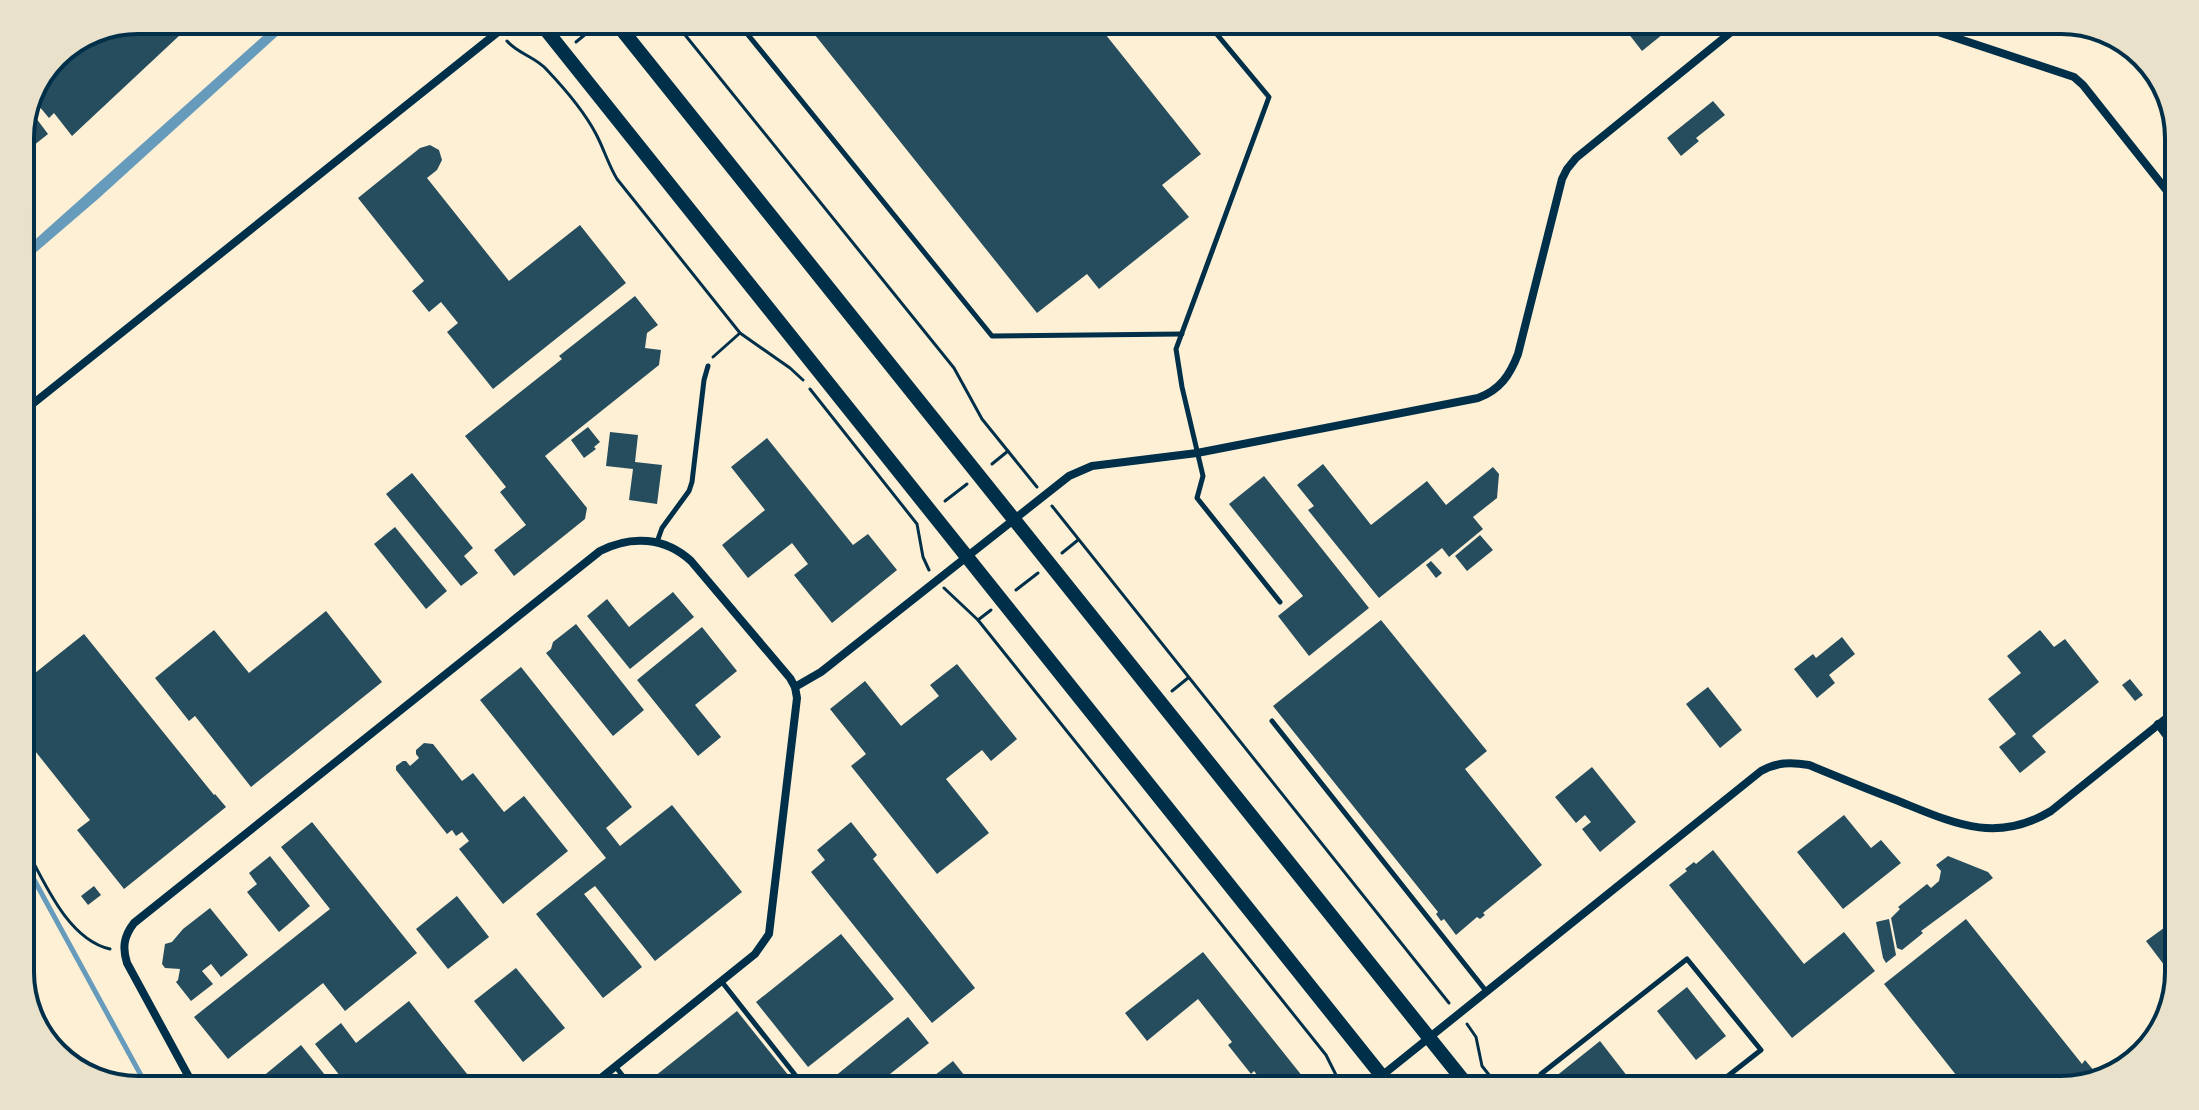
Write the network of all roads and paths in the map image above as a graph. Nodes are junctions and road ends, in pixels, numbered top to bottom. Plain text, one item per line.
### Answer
1 (495, 34) edge
2 (500, 34) edge
3 (549, 34) edge
4 (625, 34) edge
5 (684, 34) edge
6 (747, 34) edge
7 (1217, 34) edge
8 (1729, 34) edge
9 (1944, 34) edge
10 (2165, 188) edge
11 (740, 333) junction
12 (1182, 334) junction
13 (708, 366) joint
14 (34, 403) edge
15 (1008, 451) junction
16 (1197, 453) junction
17 (979, 475) junction
18 (1043, 495) junction
19 (932, 512) junction
20 (1014, 519) junction
21 (917, 524) junction
22 (1078, 540) junction
23 (657, 542) junction
24 (968, 557) junction
25 (1049, 563) junction
26 (938, 581) junction
27 (1003, 601) junction
28 (1280, 602) dead end
29 (978, 620) junction
30 (1188, 677) junction
31 (795, 687) junction
32 (1166, 696) dead end
33 (1053, 700) dead end
34 (1046, 705) junction
35 (2165, 719) edge
36 (1272, 721) dead end
37 (2158, 724) junction
38 (2165, 733) edge
39 (34, 862) edge
40 (124, 952) junction
41 (721, 981) junction
42 (1486, 991) junction
43 (1458, 1013) junction
44 (1429, 1037) junction
45 (615, 1066) junction
46 (1382, 1075) joint
47 (188, 1076) edge
48 (603, 1076) edge
49 (623, 1076) edge
50 (796, 1076) edge
51 (1336, 1076) edge
52 (1460, 1076) edge
53 (1490, 1076) edge
54 (1543, 1076) edge
55 (1728, 1076) edge

1 - 14 street
2 - 11 path
3 - 19 main road
4 - 17 main road
5 - 15 path
6 - 12 lane
7 - 12 lane
8 - 16 street
9 - 10 street
11 - 13 path
11 - 21 path
12 - 16 lane
13 - 23 lane
15 - 17 path
15 - 18 path
16 - 18 street
16 - 28 lane
17 - 19 path
17 - 20 main road
18 - 20 street
18 - 22 path
19 - 21 path
19 - 24 main road
20 - 24 street
20 - 25 main road
21 - 26 path
22 - 25 path
22 - 30 path
23 - 31 street
23 - 40 street
24 - 26 street
24 - 27 main road
25 - 27 path
25 - 44 main road
26 - 29 path
26 - 31 street
27 - 29 path
27 - 46 main road
29 - 34 path
30 - 32 path
30 - 43 path
31 - 41 street
33 - 34 path
34 - 51 path
35 - 37 street
36 - 42 lane
37 - 38 street
37 - 42 street
39 - 40 path
40 - 47 street
41 - 45 street
41 - 50 lane
42 - 43 street
43 - 44 street
43 - 53 path
44 - 46 street
44 - 52 main road
45 - 48 street
45 - 49 lane
54 - 55 lane

